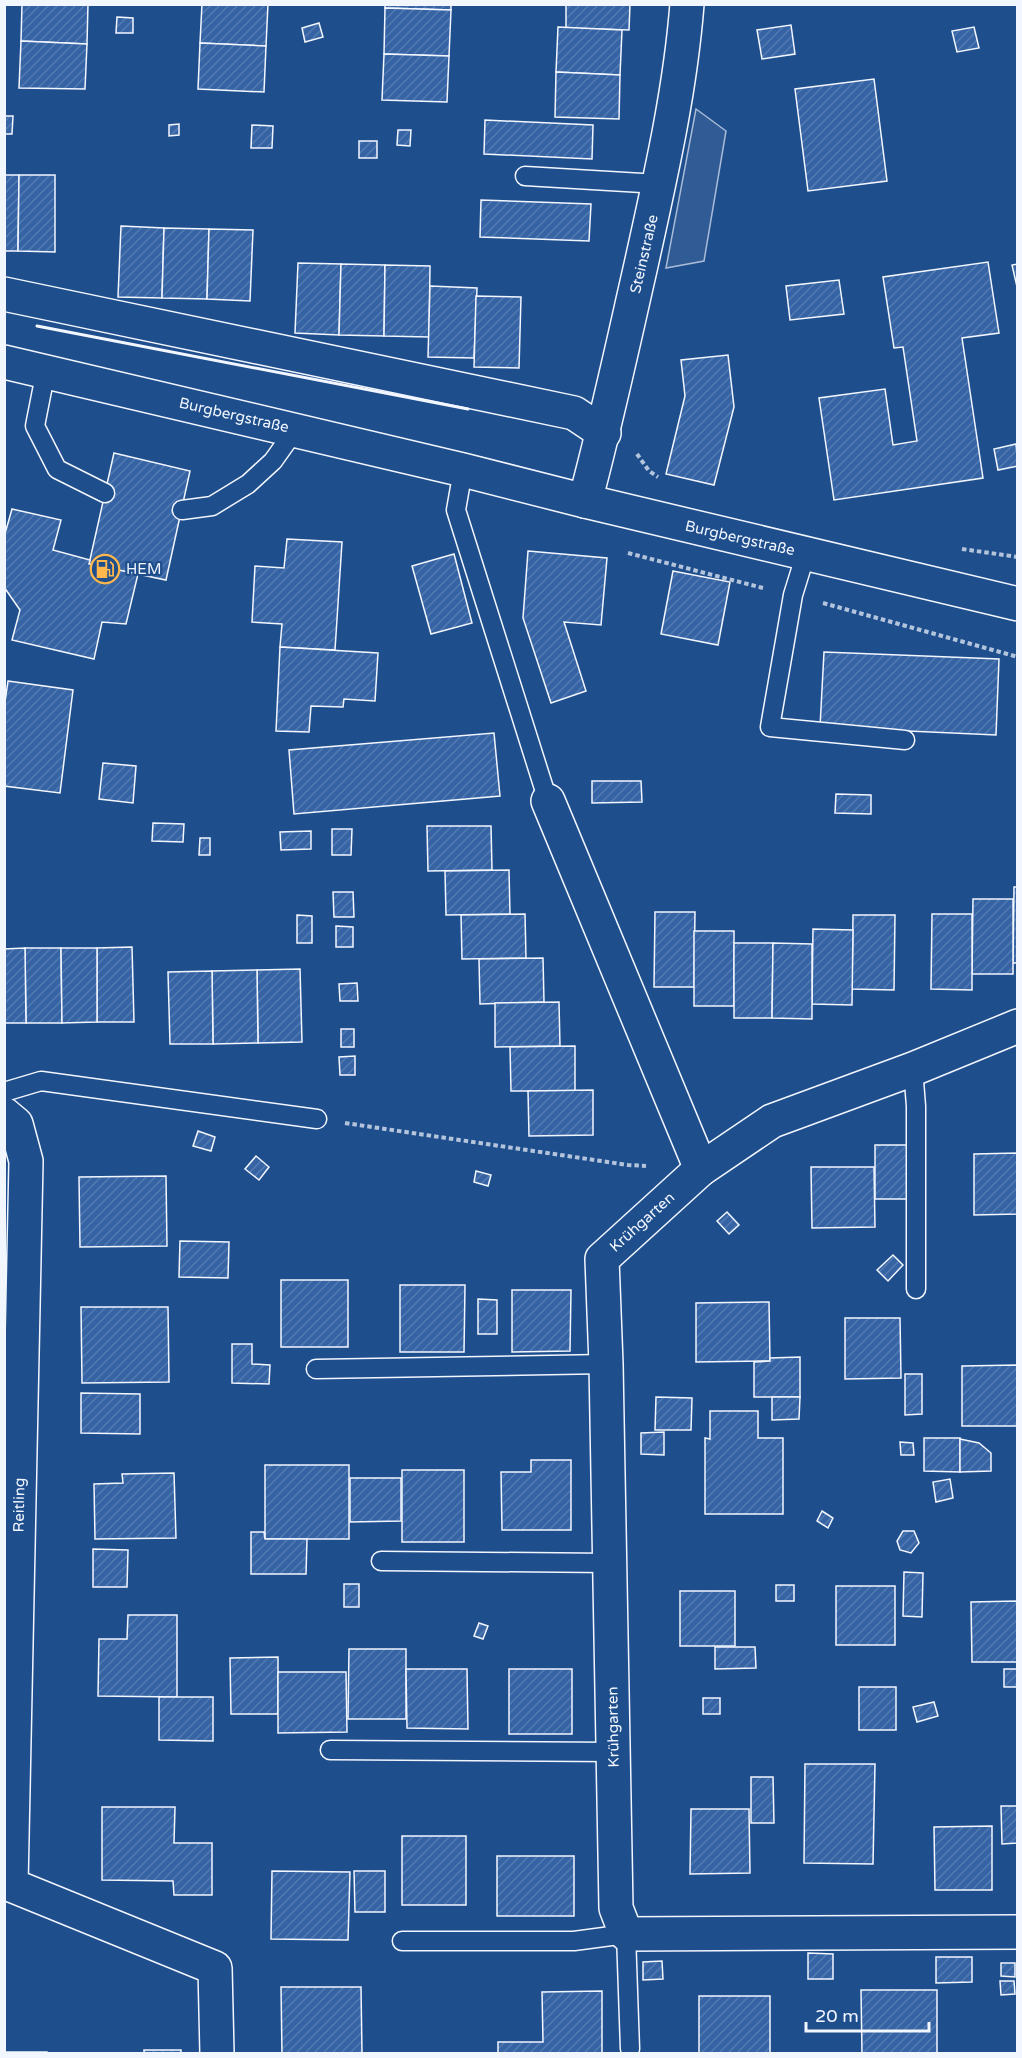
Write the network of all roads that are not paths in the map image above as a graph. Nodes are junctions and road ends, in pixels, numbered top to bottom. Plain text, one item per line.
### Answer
1 (687, 4) edge
2 (525, 176) dead end
3 (659, 184) junction
4 (4, 294) edge
5 (4, 362) edge
6 (46, 370) junction
7 (295, 430) junction
8 (604, 433) junction
9 (463, 470) junction
10 (105, 493) dead end
11 (585, 501) junction
12 (182, 510) dead end
13 (806, 553) junction
14 (1017, 604) edge
15 (905, 740) dead end
16 (548, 801) joint
17 (1017, 1026) edge
18 (913, 1069) junction
19 (4, 1092) edge
20 (4, 1114) edge
21 (317, 1119) road end
22 (701, 1169) junction
23 (916, 1289) dead end
24 (606, 1364) junction
25 (316, 1369) dead end
26 (381, 1561) dead end
27 (610, 1563) junction
28 (330, 1749) dead end
29 (613, 1752) junction
30 (1017, 1932) edge
31 (626, 1934) junction
32 (402, 1941) dead end
33 (630, 2049) dead end
34 (217, 2054) edge

1 - 3 street, Steinstraße
2 - 3 lane
3 - 8 street, Steinstraße
4 - 8 street
5 - 6 street, Burgbergstraße
6 - 7 street, Burgbergstraße
6 - 10 lane
7 - 9 street, Burgbergstraße
7 - 12 lane
8 - 11 street, Steinstraße
9 - 11 street, Burgbergstraße
9 - 16 lane
11 - 13 street, Burgbergstraße
13 - 14 street, Burgbergstraße
13 - 15 lane
16 - 22 street
17 - 18 street, Krühgarten
18 - 22 street, Krühgarten
18 - 23 lane
19 - 21 lane
20 - 34 street, Reitling
22 - 24 street, Krühgarten
24 - 25 lane
24 - 27 street, Krühgarten
26 - 27 lane
27 - 29 street, Krühgarten
28 - 29 lane
29 - 31 street, Krühgarten
30 - 31 street
31 - 32 lane
31 - 33 lane

